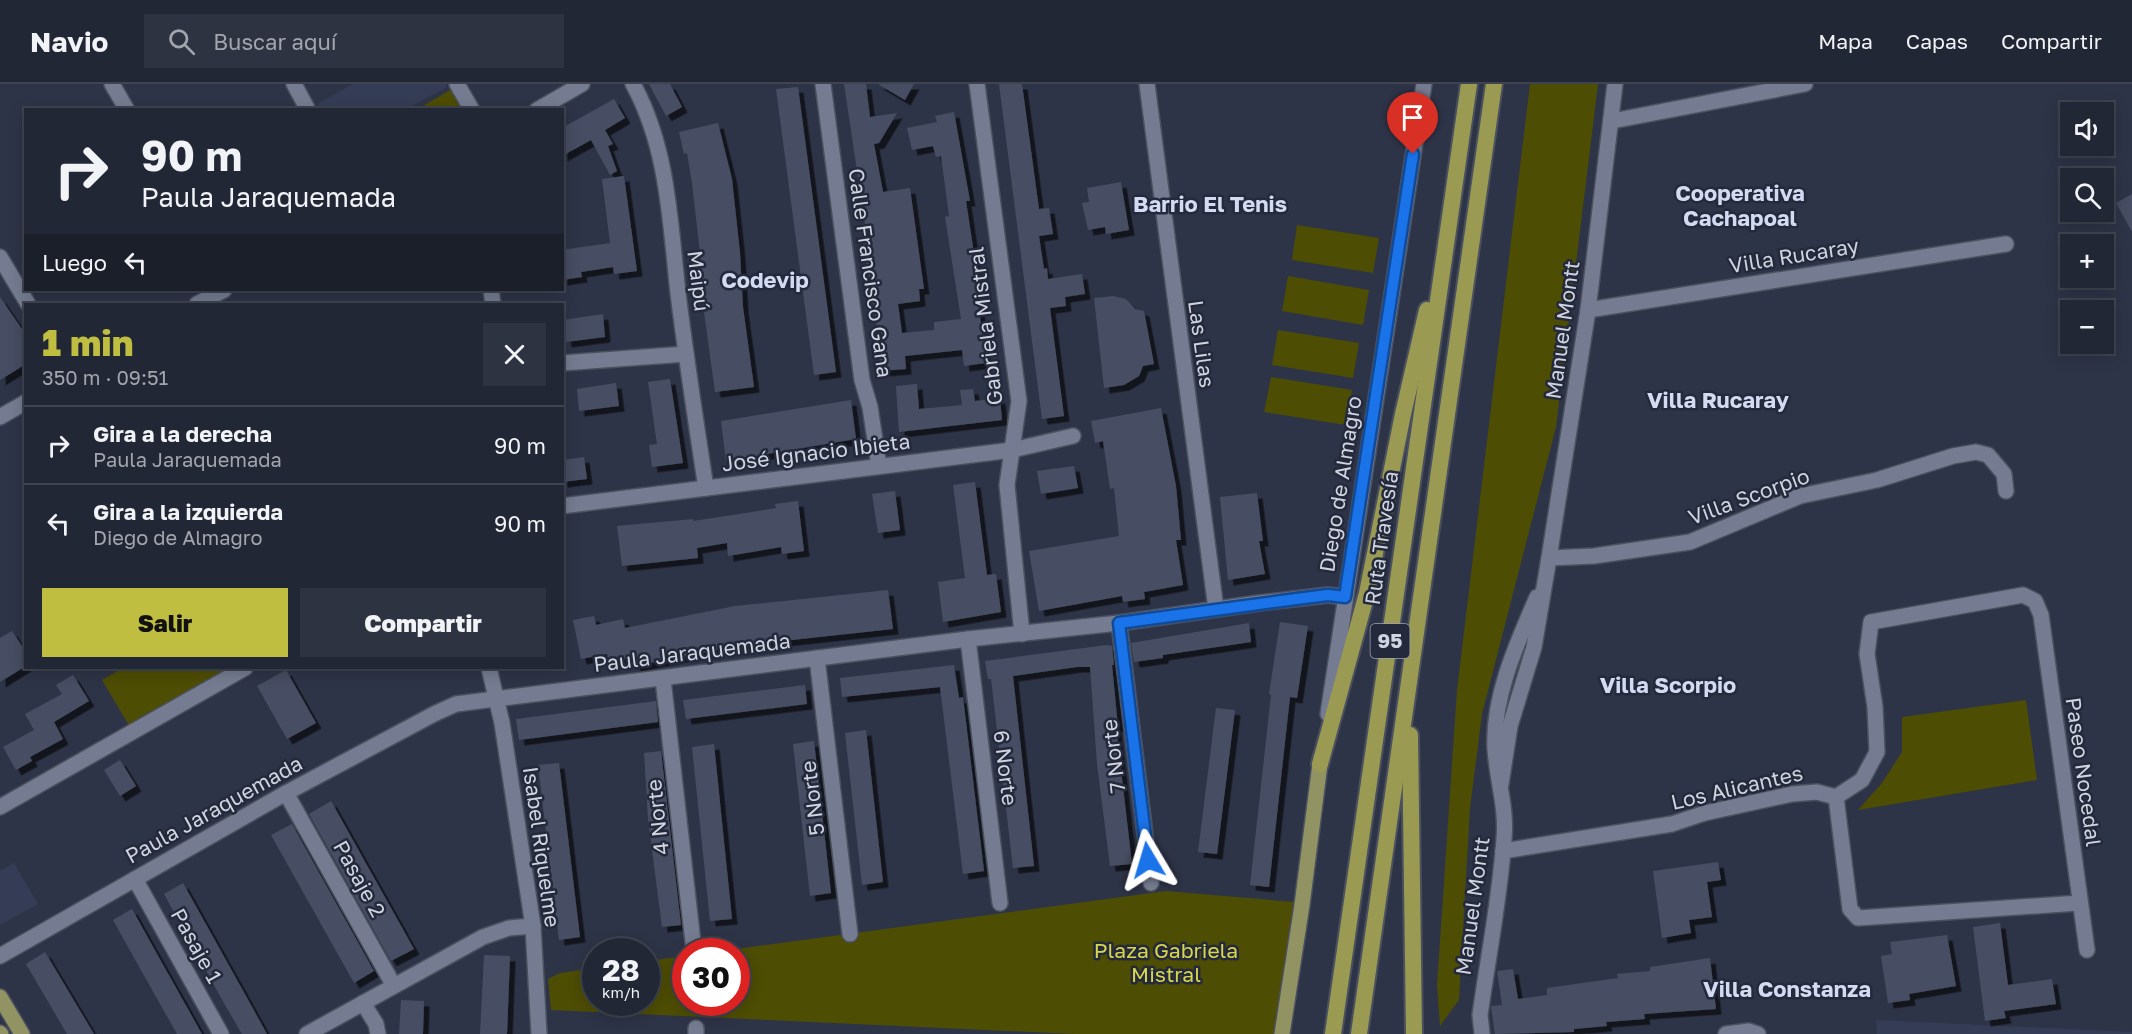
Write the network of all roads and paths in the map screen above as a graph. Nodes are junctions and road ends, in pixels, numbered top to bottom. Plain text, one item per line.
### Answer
1 (112, 84) edge
2 (294, 84) edge
3 (457, 84) edge
4 (582, 84) edge
5 (633, 84) edge
6 (823, 84) edge
7 (977, 84) edge
8 (1147, 84) edge
9 (1424, 84) edge
10 (1468, 84) edge
11 (1494, 84) edge
12 (1615, 84) edge
13 (1805, 84) edge
14 (126, 108) edge
15 (308, 108) edge
16 (471, 108) edge
17 (540, 108) edge
18 (1612, 121) junction
19 (2006, 244) dead end
20 (1445, 249) junction
21 (0, 257) edge
22 (222, 291) edge
23 (27, 303) edge
24 (199, 303) edge
25 (1588, 310) junction
26 (686, 354) junction
27 (564, 363) edge
28 (24, 403) edge
29 (0, 417) edge
30 (1073, 436) dead end
31 (1012, 450) junction
32 (879, 466) junction
33 (706, 488) junction
34 (2006, 491) dead end
35 (564, 506) edge
36 (1550, 558) junction
37 (1345, 597) junction
38 (1216, 609) junction
39 (1119, 623) junction
40 (1022, 634) junction
41 (968, 639) junction
42 (817, 658) junction
43 (240, 669) edge
44 (489, 669) edge
45 (663, 679) junction
46 (1408, 691) junction
47 (496, 698) junction
48 (1320, 764) junction
49 (286, 793) junction
50 (1836, 797) junction
51 (0, 807) edge
52 (1503, 851) junction
53 (135, 879) junction
54 (1151, 883) dead end
55 (1000, 903) dead end
56 (2079, 903) junction
57 (533, 926) junction
58 (850, 934) dead end
59 (693, 938) edge
60 (2087, 950) dead end
61 (0, 956) edge
62 (394, 986) junction
63 (0, 997) edge
64 (363, 1003) junction
65 (20, 1033) edge
66 (221, 1034) edge
67 (307, 1034) edge
68 (378, 1034) edge
69 (539, 1034) edge
70 (1281, 1034) edge
71 (1333, 1034) edge
72 (1359, 1034) edge
73 (1414, 1034) edge
74 (1482, 1034) edge
75 (1726, 1034) edge
76 (1758, 1034) edge

1 - 14 street
2 - 15 street
3 - 16 street
4 - 17 street
5 - 26 street, Maipú
6 - 32 street, Calle Francisco Gana
7 - 31 street, Gabriela Mistral
8 - 38 street, Las Lilas
9 - 37 street, Diego de Almagro
10 - 20 highway, Ruta Travesía / 95
11 - 46 highway, 95
12 - 18 street, Manuel Montt
13 - 18 street
18 - 25 street, Manuel Montt
19 - 25 street, Villa Rucaray
20 - 48 highway
20 - 71 highway, Ruta Travesía / 95
21 - 23 street
22 - 24 street
25 - 36 street, Manuel Montt
26 - 27 street
26 - 33 street, Maipú
28 - 29 street
30 - 31 street, José Ignacio Ibieta
31 - 32 street, José Ignacio Ibieta
31 - 40 street, Gabriela Mistral
32 - 33 street, José Ignacio Ibieta
33 - 35 street, José Ignacio Ibieta
34 - 36 street, Villa Scorpio
36 - 52 street, Manuel Montt
37 - 38 street, Paula Jaraquemada
37 - 48 street, Diego de Almagro
38 - 39 street, Paula Jaraquemada
39 - 40 street, Paula Jaraquemada
39 - 54 street, 7 Norte
40 - 41 street, Paula Jaraquemada
41 - 42 street, Paula Jaraquemada
41 - 55 street, 6 Norte
42 - 45 street, Paula Jaraquemada
42 - 58 street, 5 Norte
43 - 51 street
44 - 47 street, Isabel Riquelme
45 - 47 street, Paula Jaraquemada
45 - 59 street, 4 Norte
46 - 72 highway, 95
46 - 73 highway
47 - 49 street, Paula Jaraquemada
47 - 57 street, Isabel Riquelme
48 - 70 main road, Diego de Almagro
49 - 53 street, Paula Jaraquemada
49 - 62 street, Pasaje 2
50 - 52 street, Los Alicantes
50 - 56 street
50 - 56 street, Paseo Nocedal
52 - 74 street, Manuel Montt
53 - 61 street, Paula Jaraquemada
53 - 66 street, Pasaje 1
56 - 60 street, Paseo Nocedal
57 - 62 street
57 - 69 street, Isabel Riquelme
62 - 64 street
63 - 65 main road
64 - 67 street
64 - 68 street
75 - 76 street

